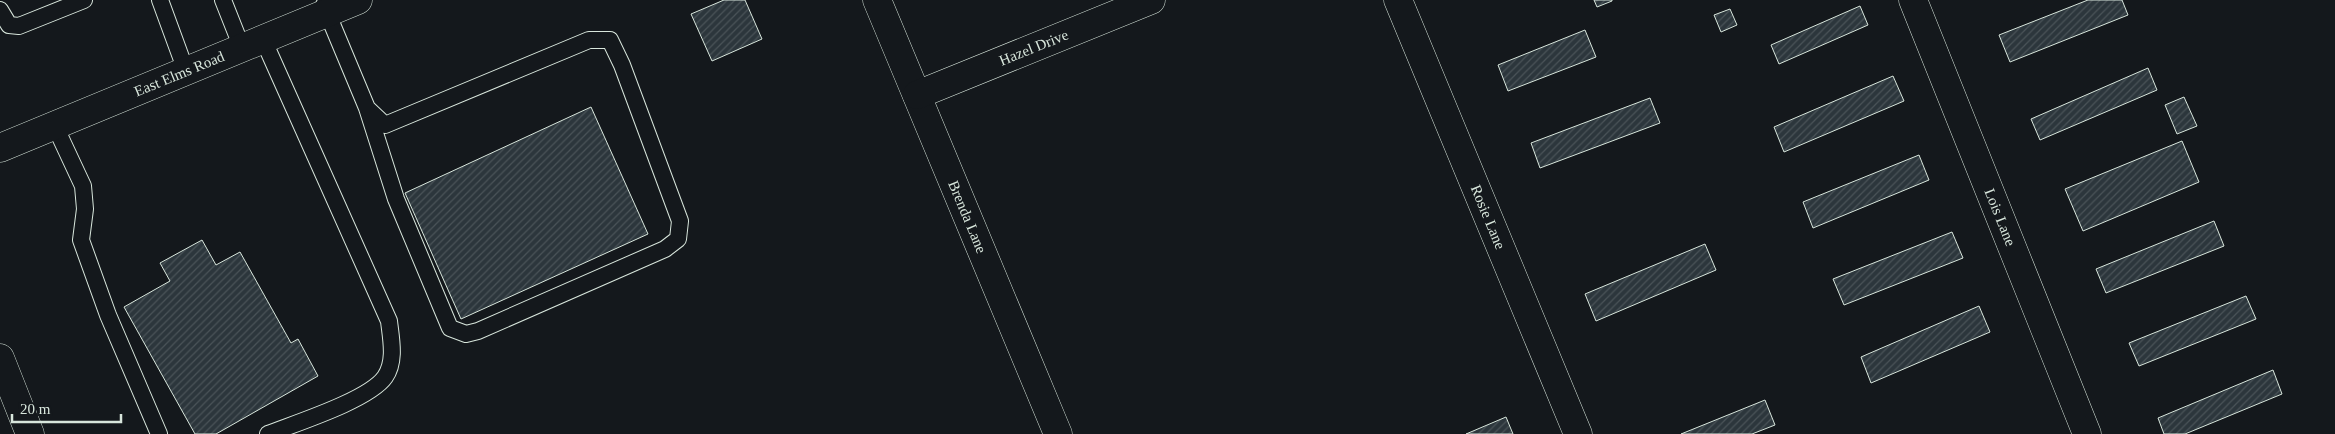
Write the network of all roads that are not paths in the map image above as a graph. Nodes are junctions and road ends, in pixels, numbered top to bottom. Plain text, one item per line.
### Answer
1 (84, 0) edge
2 (160, 0) edge
3 (223, 0) edge
4 (358, 0) edge
5 (877, 0) edge
6 (1150, 0) edge
7 (1398, 0) edge
8 (1913, 0) edge
9 (324, 7) edge
10 (0, 10) edge
11 (253, 44) junction
12 (186, 71) junction
13 (917, 95) junction
14 (367, 108) junction
15 (55, 126) junction
16 (0, 148) edge
17 (0, 358) edge
18 (30, 434) edge
19 (159, 434) edge
20 (268, 434) edge
21 (1058, 434) edge
22 (1578, 434) edge
23 (2087, 434) edge

1 - 10 lane
2 - 12 lane
3 - 11 lane
4 - 9 street, East Elms Road
5 - 13 street, Brenda Lane
6 - 13 street, Hazel Drive
7 - 22 street, Rosie Lane
8 - 23 street, Lois Lane
9 - 11 street, East Elms Road
9 - 14 lane
11 - 12 street, East Elms Road
11 - 20 lane
12 - 15 street, East Elms Road
13 - 21 street, Brenda Lane
14 - 14 lane
15 - 16 street, East Elms Road
15 - 19 lane
17 - 18 street

